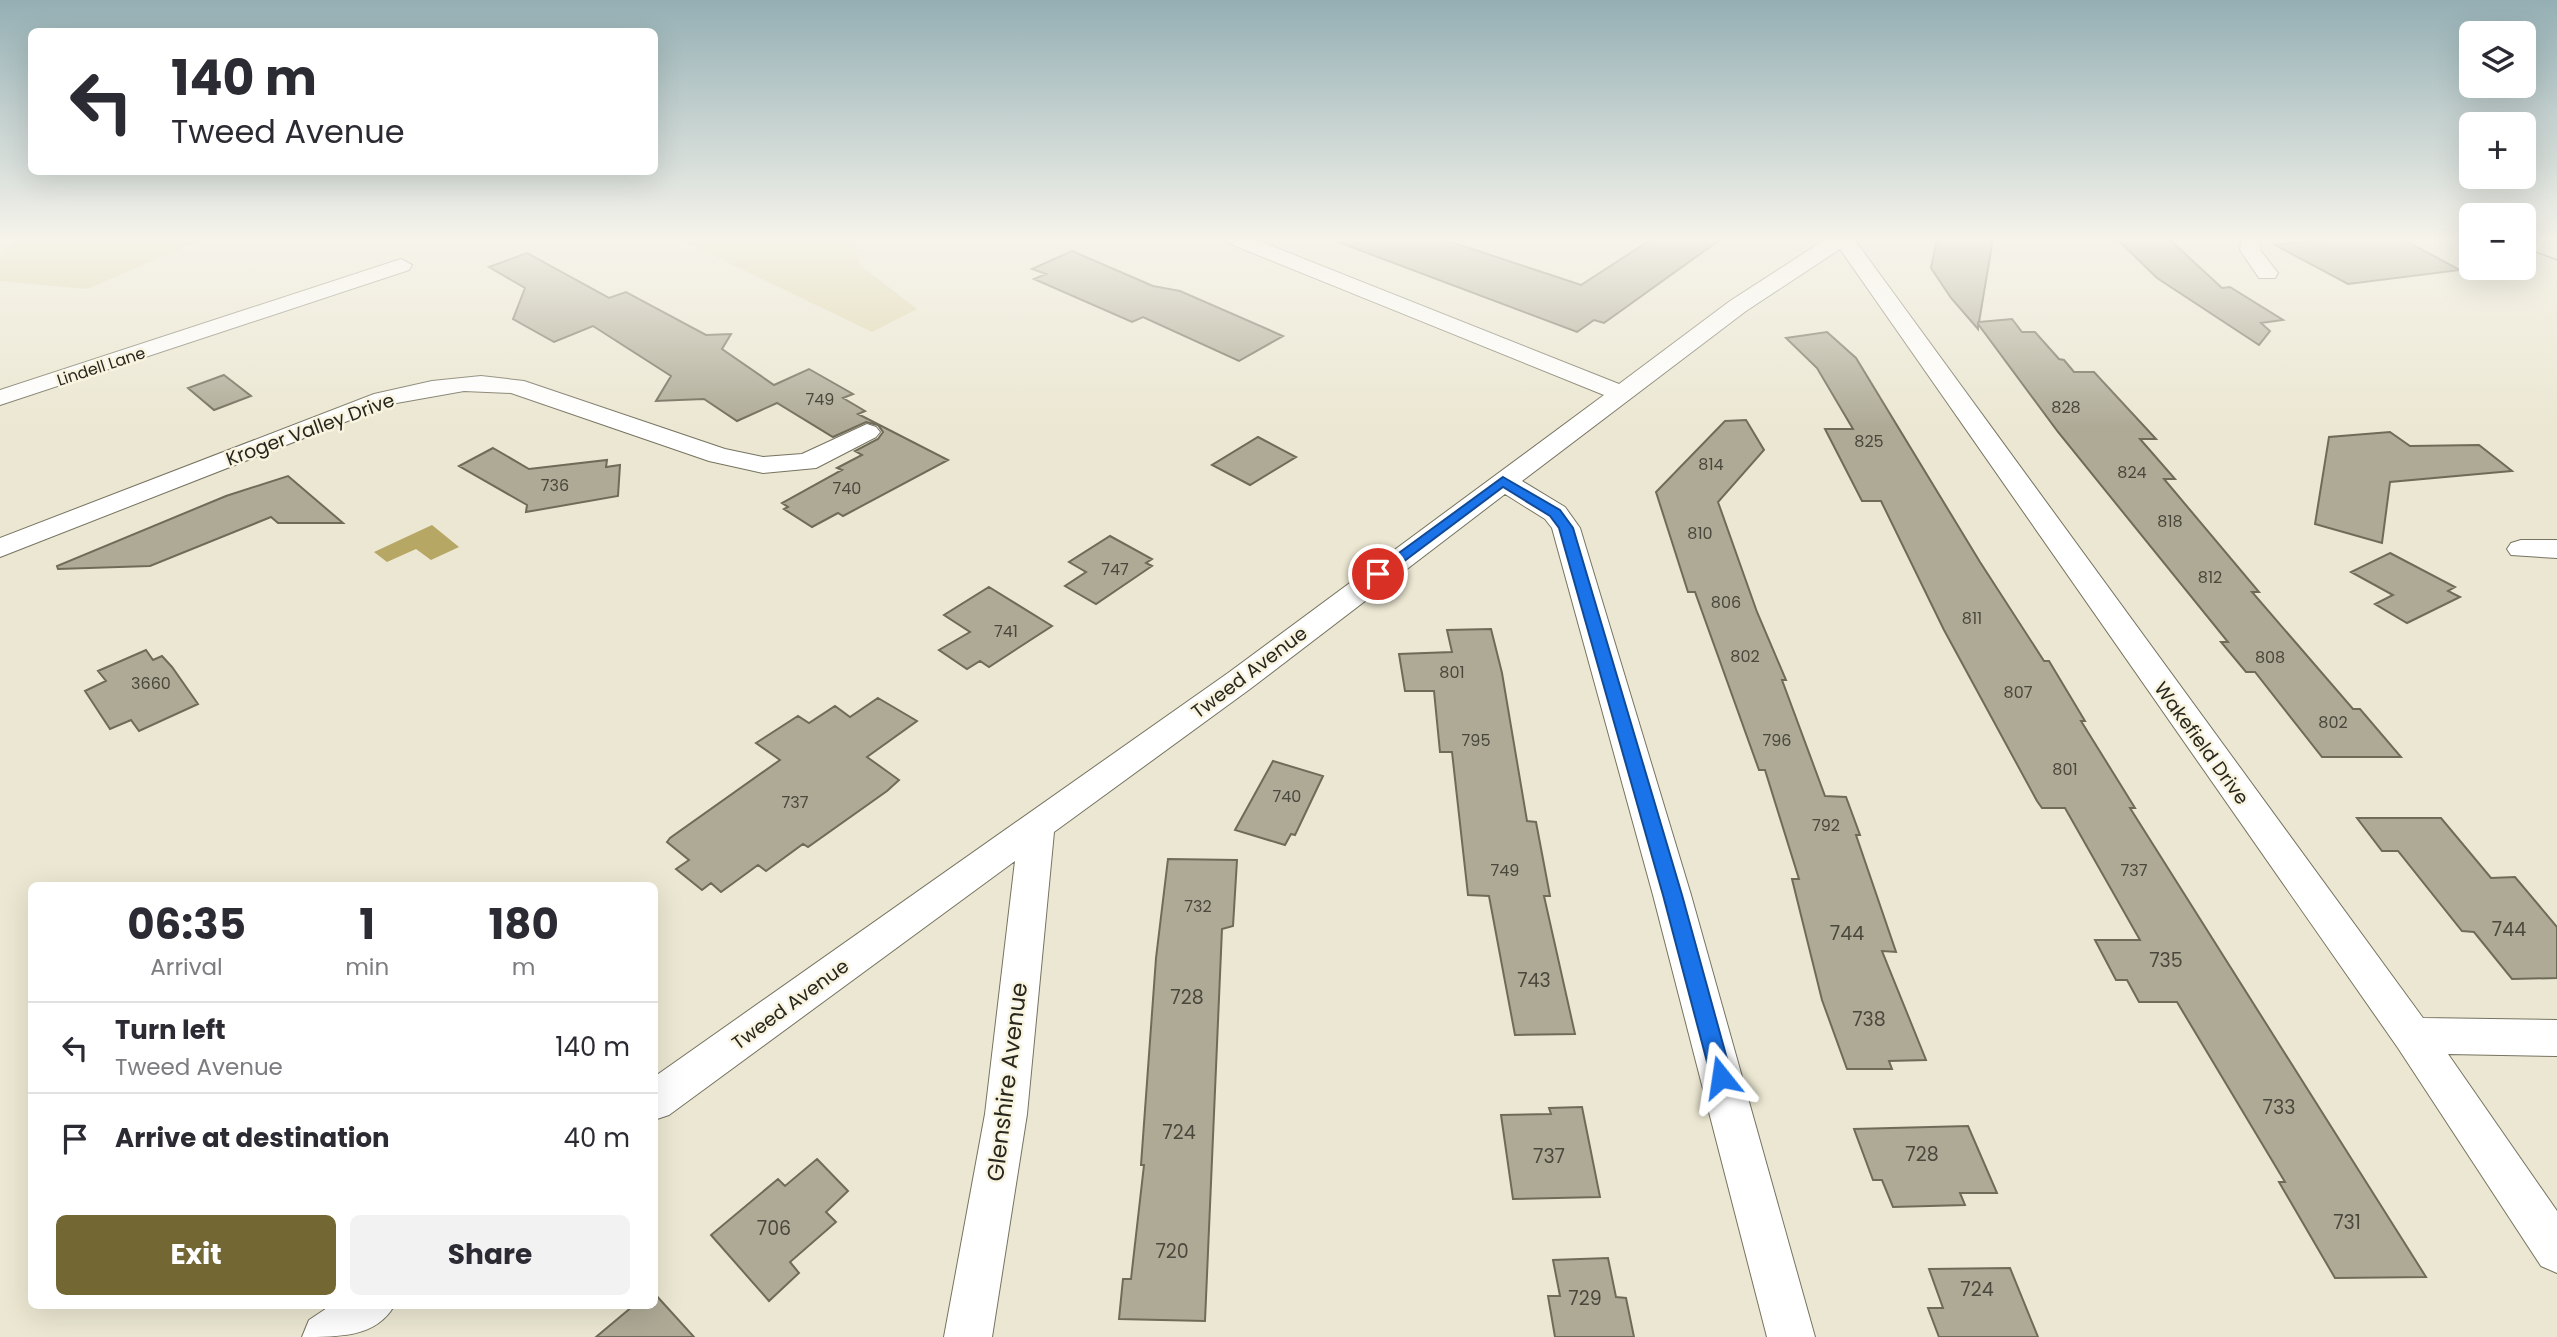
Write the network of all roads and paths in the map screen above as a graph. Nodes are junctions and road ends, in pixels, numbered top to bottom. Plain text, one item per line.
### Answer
1 (291, 301) edge
2 (1391, 301) edge
3 (1745, 301) edge
4 (1887, 301) edge
5 (1621, 393) junction
6 (0, 398) edge
7 (867, 432) dead end
8 (1503, 481) junction
9 (0, 548) edge
10 (2557, 549) edge
11 (2521, 550) dead end
12 (1037, 826) junction
13 (2412, 1036) junction
14 (2557, 1038) edge
15 (658, 1098) edge
16 (2557, 1250) edge
17 (366, 1309) edge
18 (326, 1337) edge
19 (968, 1337) edge
20 (1791, 1337) edge

1 - 6 street, Lindell Lane
2 - 5 street
3 - 5 street, Tweed Avenue
4 - 13 street, Wakefield Drive
5 - 8 street, Tweed Avenue
7 - 9 street, Kroger Valley Drive
8 - 12 street, Tweed Avenue
8 - 20 street
10 - 11 street
12 - 15 street, Tweed Avenue
12 - 19 street, Glenshire Avenue
13 - 14 street
13 - 16 street, Wakefield Drive
17 - 18 street

